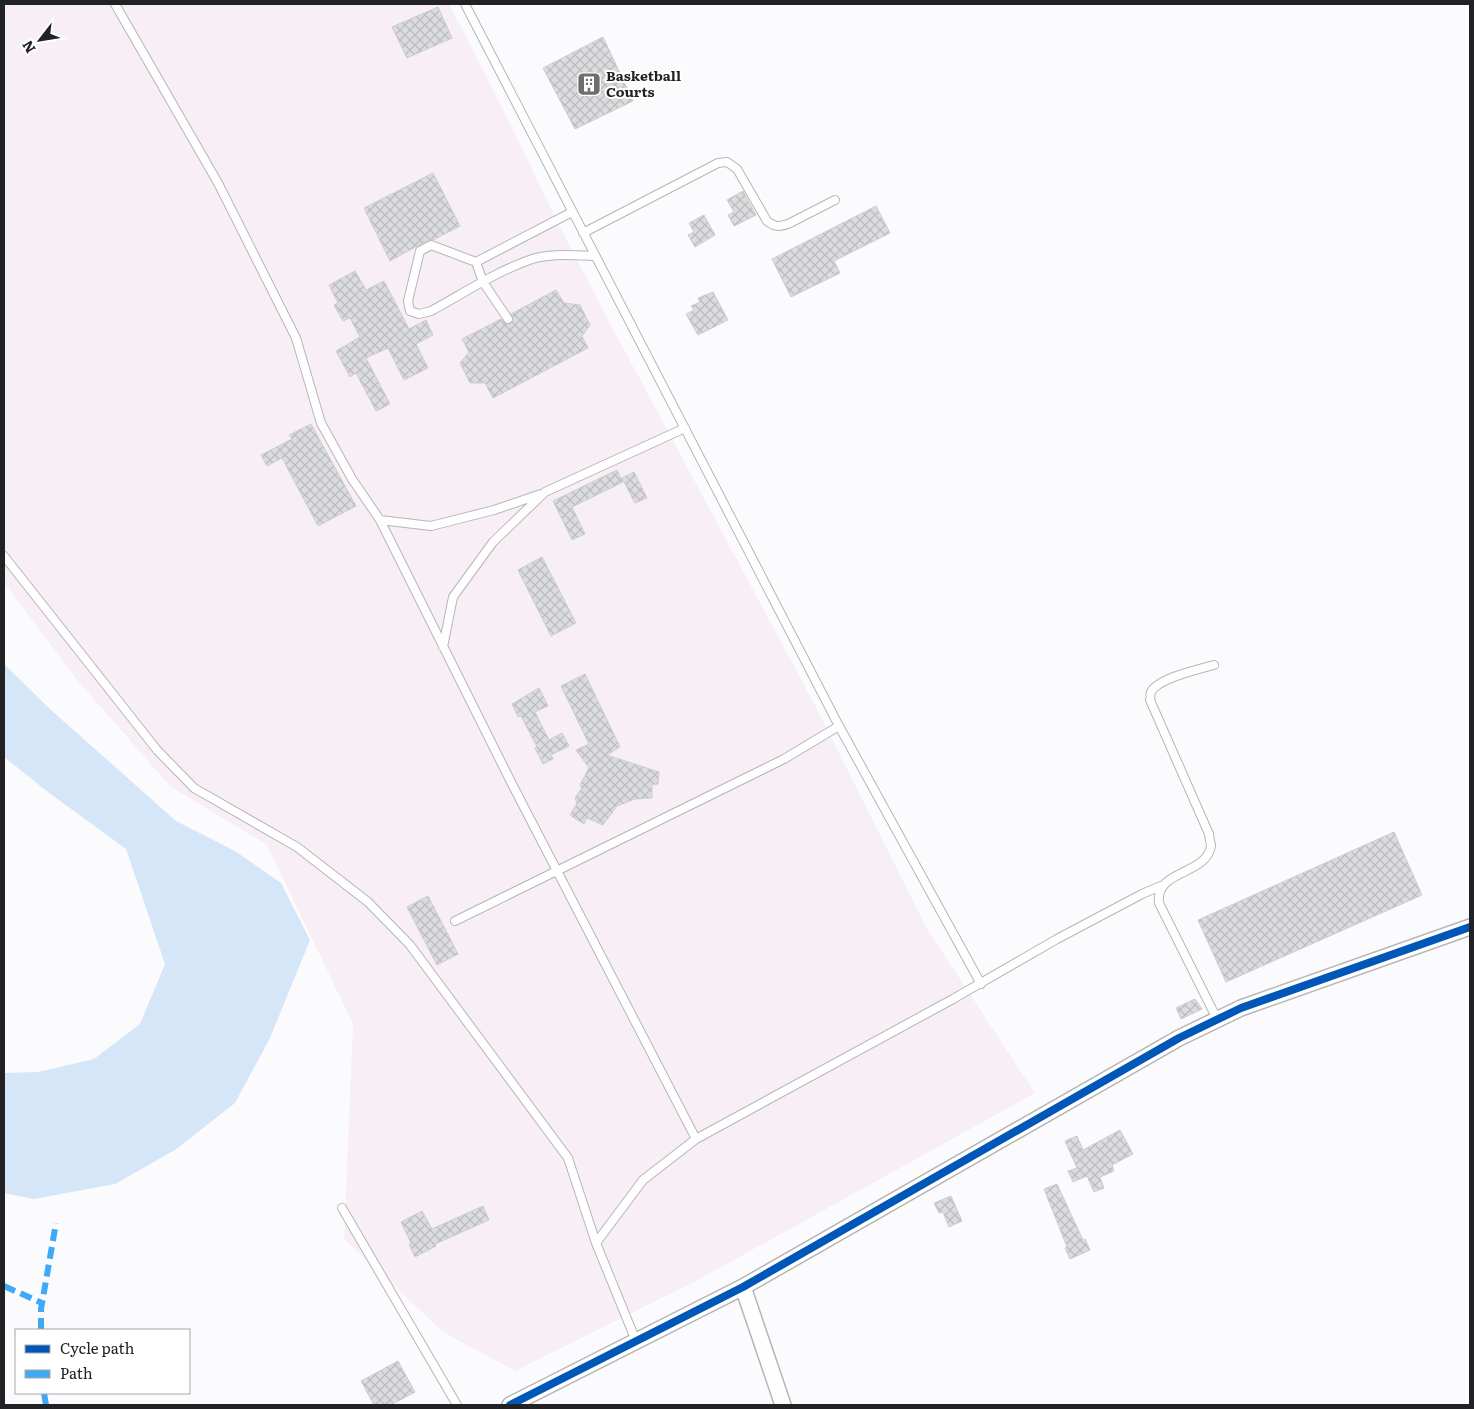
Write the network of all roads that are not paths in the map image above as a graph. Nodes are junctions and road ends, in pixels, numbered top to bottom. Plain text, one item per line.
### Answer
1 (115, 4) edge
2 (465, 4) edge
3 (835, 200) dead end
4 (572, 212) junction
5 (583, 233) junction
6 (595, 256) junction
7 (476, 262) junction
8 (483, 282) junction
9 (508, 319) dead end
10 (685, 428) junction
11 (546, 492) junction
12 (380, 520) junction
13 (4, 556) edge
14 (443, 647) junction
15 (1214, 665) dead end
16 (840, 726) junction
17 (558, 872) junction
18 (1161, 886) junction
19 (455, 921) dead end
20 (1470, 927) edge
21 (980, 984) junction
22 (1217, 1019) junction
23 (696, 1139) junction
24 (342, 1208) dead end
25 (596, 1243) junction
26 (743, 1287) junction
27 (636, 1341) junction
28 (457, 1405) edge
29 (510, 1405) edge
30 (783, 1405) edge

1 - 12 lane
2 - 4 lane
3 - 5 lane
4 - 5 lane
4 - 7 lane
5 - 6 lane
6 - 8 lane
6 - 10 lane
7 - 8 lane
7 - 8 lane
8 - 9 lane
10 - 11 lane
10 - 16 lane
11 - 12 lane
11 - 14 lane
12 - 14 lane
13 - 25 lane
14 - 17 lane
15 - 18 lane
16 - 17 lane
16 - 21 lane
17 - 19 lane
17 - 23 lane
18 - 21 lane
18 - 22 lane
20 - 22 street
21 - 23 lane
22 - 26 street
23 - 25 lane
24 - 28 lane
25 - 27 lane
26 - 27 street
26 - 30 street
27 - 29 street

